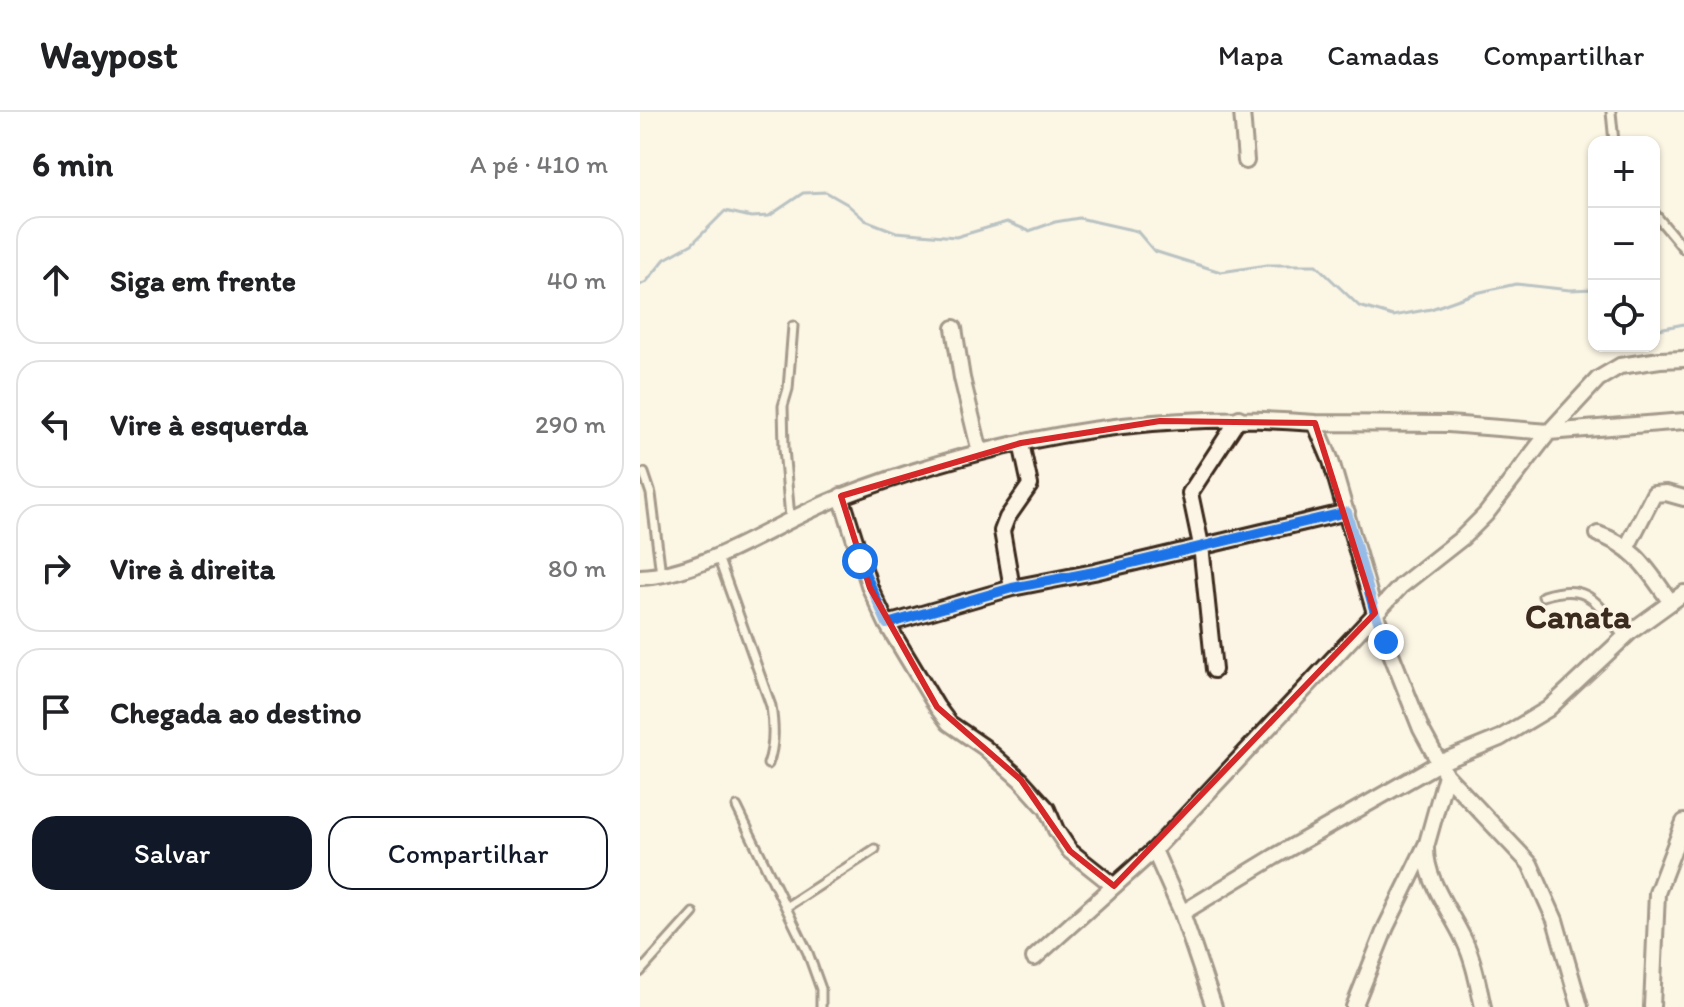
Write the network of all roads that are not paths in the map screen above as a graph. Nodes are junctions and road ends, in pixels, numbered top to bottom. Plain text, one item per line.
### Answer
1 (1242, 112) edge
2 (1611, 112) edge
3 (1613, 136) edge
4 (1246, 161) dead end
5 (1660, 220) edge
6 (1684, 249) edge
7 (793, 326) dead end
8 (954, 328) dead end
9 (1684, 359) edge
10 (1239, 418) junction
11 (1684, 421) edge
12 (1315, 423) junction
13 (1549, 432) junction
14 (1021, 443) junction
15 (980, 452) junction
16 (644, 473) dead end
17 (841, 496) junction
18 (1684, 498) edge
19 (1347, 512) junction
20 (790, 518) junction
21 (1598, 534) dead end
22 (1201, 545) junction
23 (1627, 547) junction
24 (717, 555) junction
25 (661, 576) junction
26 (640, 577) edge
27 (1012, 588) junction
28 (640, 589) edge
29 (1684, 593) edge
30 (1543, 596) dead end
31 (1670, 601) junction
32 (1375, 613) junction
33 (887, 624) junction
34 (1624, 637) junction
35 (1214, 670) dead end
36 (768, 764) dead end
37 (1442, 769) junction
38 (737, 807) dead end
39 (1684, 822) edge
40 (1427, 843) junction
41 (875, 849) dead end
42 (1154, 850) junction
43 (1114, 886) junction
44 (786, 907) junction
45 (693, 913) dead end
46 (1182, 913) junction
47 (1034, 958) dead end
48 (640, 972) edge
49 (821, 1007) edge
50 (1214, 1007) edge
51 (1354, 1007) edge
52 (1483, 1007) edge
53 (1580, 1007) edge
54 (1652, 1007) edge

1 - 4 street
2 - 3 lane
5 - 6 lane
7 - 20 lane
8 - 15 street
9 - 13 street
10 - 12 street
10 - 14 street
10 - 22 street
11 - 13 street
12 - 13 street
12 - 19 street
13 - 32 street
14 - 15 street
14 - 27 street
15 - 17 street
16 - 25 lane
17 - 20 street
17 - 33 street
18 - 23 street
19 - 22 street
19 - 32 street
20 - 24 street
21 - 23 street
22 - 27 street
22 - 35 street
23 - 31 street
24 - 25 street
24 - 36 lane
25 - 26 street
25 - 28 street
27 - 33 street
29 - 31 street
30 - 34 lane
31 - 34 street
32 - 37 street
32 - 42 street
33 - 43 street
34 - 37 street
37 - 40 street
37 - 46 street
37 - 53 street
38 - 44 lane
39 - 54 street
40 - 51 street
40 - 52 street
41 - 44 lane
42 - 43 street
42 - 46 street
43 - 47 street
44 - 49 lane
45 - 48 lane
46 - 50 street

